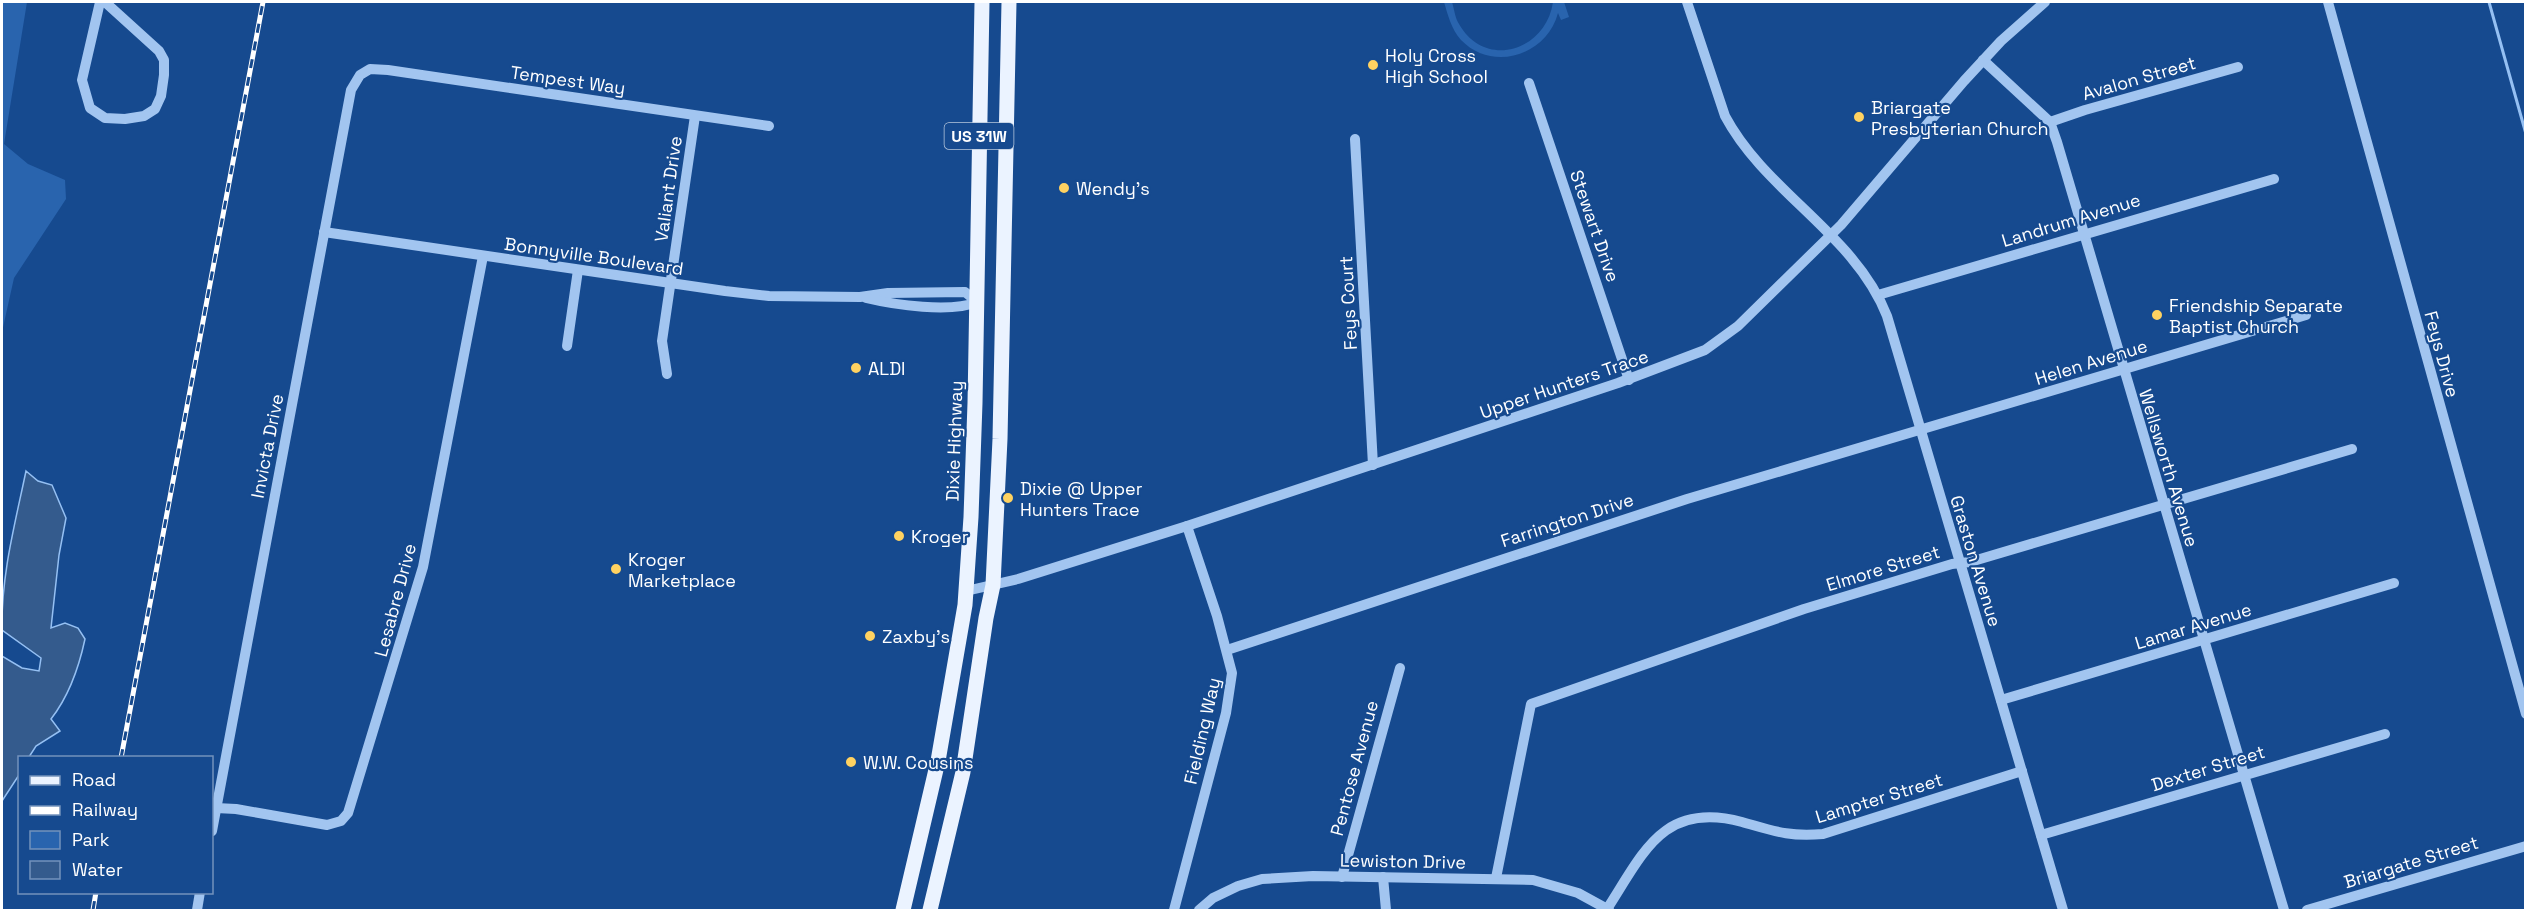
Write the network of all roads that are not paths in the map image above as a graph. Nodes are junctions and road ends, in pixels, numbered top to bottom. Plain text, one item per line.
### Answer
1 (100, 2) edge
2 (105, 2) edge
3 (982, 2) edge
4 (1009, 2) edge
5 (1687, 2) edge
6 (2045, 2) edge
7 (2328, 2) edge
8 (1983, 60) junction
9 (2238, 67) dead end
10 (364, 72) joint
11 (1529, 83) dead end
12 (695, 116) junction
13 (2050, 122) junction
14 (768, 126) dead end
15 (1355, 139) dead end
16 (2274, 179) dead end
17 (324, 232) junction
18 (2083, 234) junction
19 (1830, 236) junction
20 (483, 256) junction
21 (578, 270) junction
22 (671, 284) junction
23 (1878, 295) junction
24 (977, 302) junction
25 (2306, 315) dead end
26 (567, 346) dead end
27 (1002, 355) junction
28 (2122, 369) junction
29 (667, 374) dead end
30 (1629, 380) junction
31 (1920, 430) junction
32 (2352, 449) dead end
33 (1374, 465) junction
34 (2163, 506) junction
35 (1187, 526) junction
36 (1959, 564) junction
37 (2394, 583) dead end
38 (993, 585) junction
39 (966, 591) junction
40 (2204, 640) junction
41 (1227, 650) junction
42 (1400, 668) dead end
43 (2520, 678) edge
44 (2001, 700) junction
45 (2526, 714) edge
46 (2385, 734) dead end
47 (2022, 771) junction
48 (2243, 775) junction
49 (216, 808) junction
50 (213, 825) edge
51 (2041, 836) junction
52 (2526, 846) edge
53 (1342, 877) junction
54 (1383, 877) junction
55 (1496, 878) junction
56 (200, 894) edge
57 (197, 910) edge
58 (903, 910) edge
59 (930, 910) edge
60 (1173, 910) edge
61 (1199, 910) edge
62 (1386, 910) edge
63 (1608, 910) edge
64 (2063, 910) edge
65 (2283, 910) edge
66 (2307, 910) edge

1 - 2 street
3 - 24 main road, Dixie Highway / US 31W
4 - 27 main road, US 31W
5 - 19 street, Graston Avenue
6 - 8 street, Upper Hunters Trace
7 - 43 street, Feys Drive
8 - 13 street
8 - 19 street, Upper Hunters Trace
9 - 13 street, Avalon Street
10 - 12 street, Tempest Way
10 - 17 street, Invicta Drive
11 - 30 street, Stewart Drive
12 - 14 street, Tempest Way
12 - 22 street, Valiant Drive
13 - 18 street, Wellsworth Avenue
15 - 33 street, Feys Court
16 - 18 street, Landrum Avenue
17 - 20 street, Bonnyville Boulevard
17 - 49 street, Invicta Drive
18 - 23 street, Landrum Avenue
18 - 28 street, Wellsworth Avenue
19 - 23 street, Graston Avenue
19 - 30 street, Upper Hunters Trace
20 - 21 street, Bonnyville Boulevard
20 - 49 street, Lesabre Drive
21 - 22 street, Bonnyville Boulevard
21 - 26 street
22 - 24 street, Bonnyville Boulevard
22 - 29 street, Valiant Drive
23 - 31 street, Graston Avenue
24 - 27 main road
24 - 39 main road, Dixie Highway / US 31W
25 - 28 street, Helen Avenue
27 - 38 main road, US 31W
28 - 31 street, Helen Avenue
28 - 34 street, Wellsworth Avenue
30 - 33 street, Upper Hunters Trace
31 - 36 street, Graston Avenue
31 - 41 street, Farrington Drive
32 - 34 street, Elmore Street
33 - 35 street, Upper Hunters Trace
34 - 36 street, Elmore Street
34 - 40 street, Wellsworth Avenue
35 - 38 street, Upper Hunters Trace
35 - 41 street, Fielding Way
36 - 44 street, Graston Avenue
36 - 55 street, Elmore Street
37 - 40 street, Lamar Avenue
38 - 39 street, Upper Hunters Trace
38 - 59 main road, US 31W
39 - 58 main road, Dixie Highway / US 31W
40 - 44 street, Lamar Avenue
40 - 48 street, Wellsworth Avenue
41 - 60 street, Fielding Way
42 - 53 street, Pentose Avenue
43 - 45 street, Feys Drive
44 - 47 street, Graston Avenue
46 - 48 street, Dexter Street
47 - 51 street, Graston Avenue
47 - 63 street, Lampter Street
48 - 51 street, Dexter Street
48 - 65 street, Wellsworth Avenue
49 - 50 street, Invicta Drive
51 - 64 street, Graston Avenue
52 - 66 street, Briargate Street
53 - 54 street, Lewiston Drive
53 - 61 street, Lewiston Drive
54 - 55 street, Lewiston Drive
54 - 62 street
55 - 63 street, Lewiston Drive
56 - 57 street

